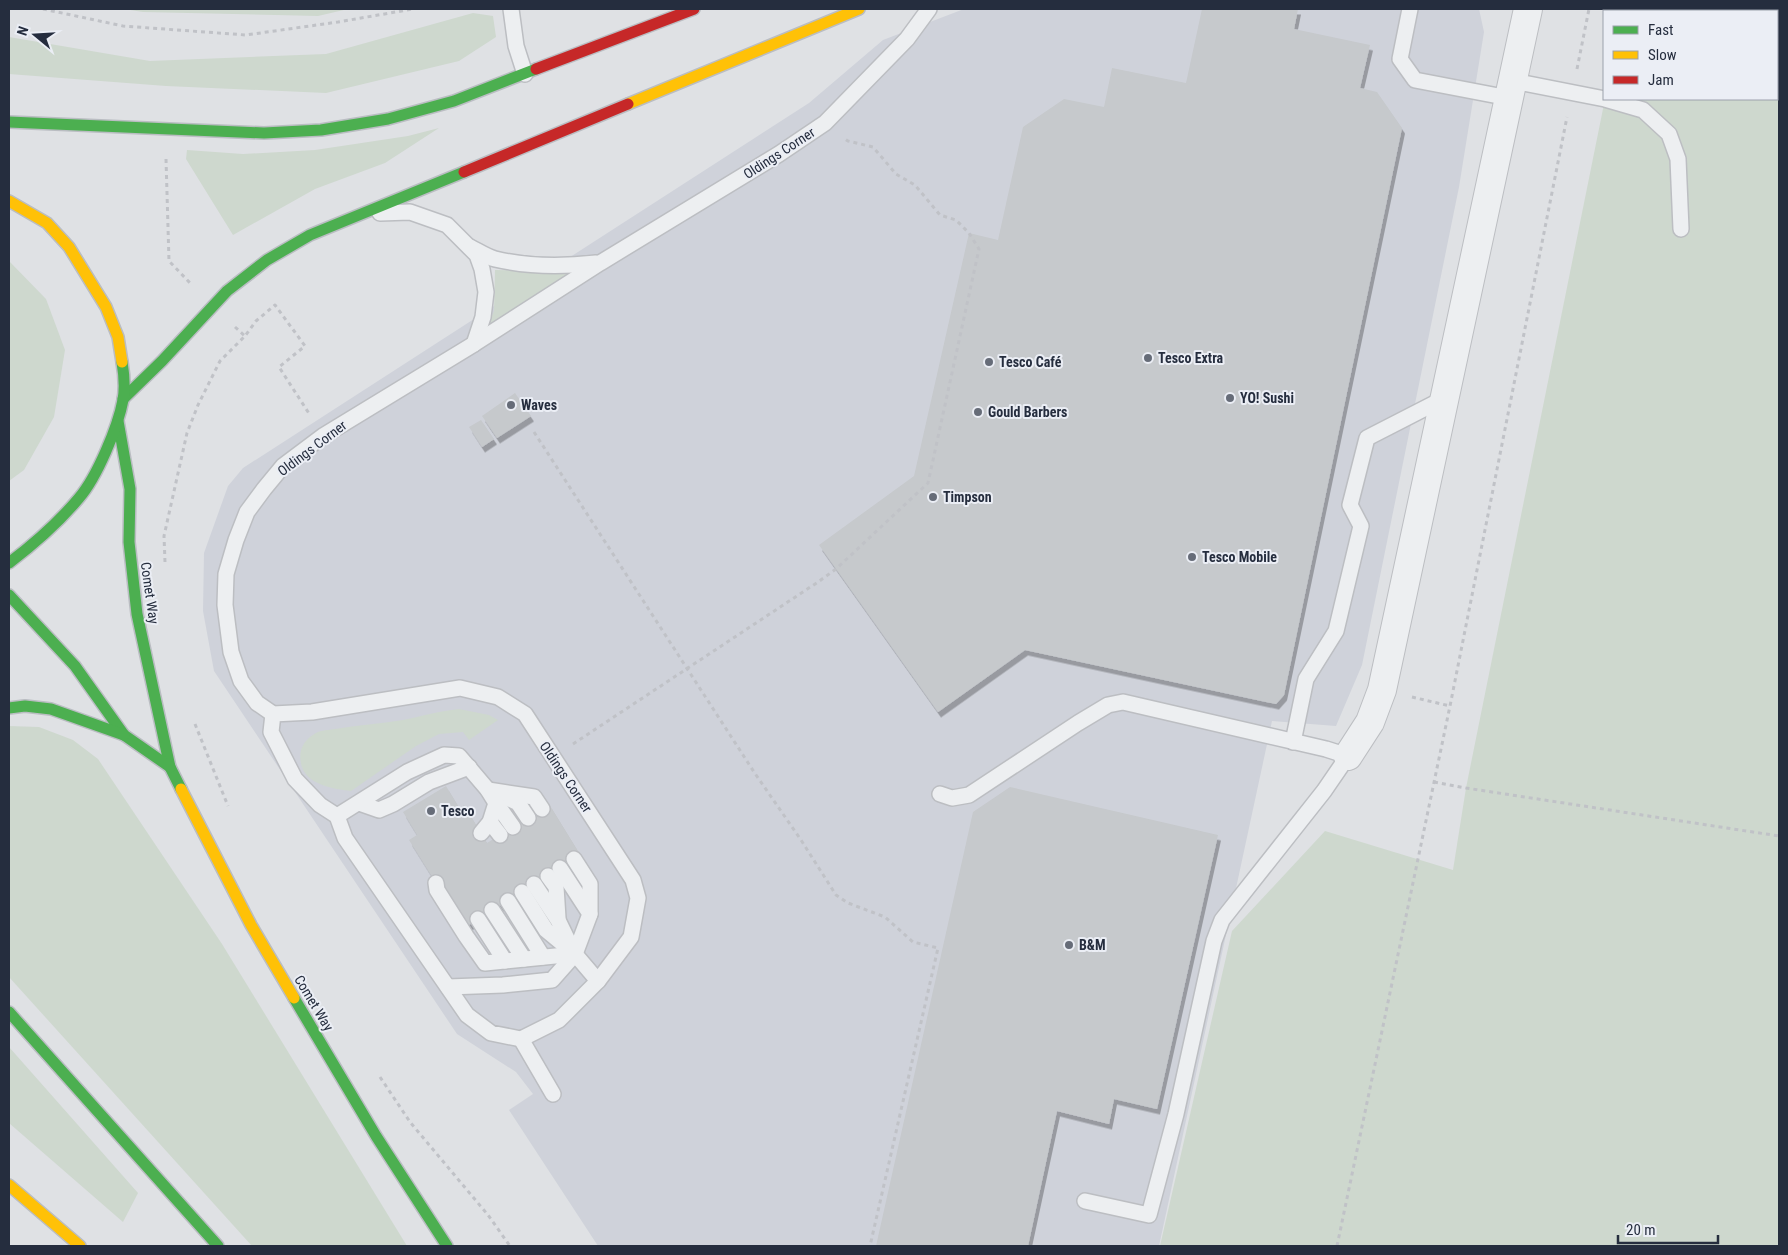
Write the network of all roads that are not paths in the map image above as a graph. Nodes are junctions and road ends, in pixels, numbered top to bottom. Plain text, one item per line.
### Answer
1 (511, 9) edge
2 (694, 9) edge
3 (859, 9) edge
4 (929, 9) edge
5 (1410, 9) edge
6 (1528, 9) edge
7 (525, 74) junction
8 (1511, 89) junction
9 (1603, 99) edge
10 (1609, 100) edge
11 (9, 122) edge
12 (9, 201) edge
13 (363, 214) junction
14 (1681, 229) dead end
15 (468, 246) junction
16 (600, 263) junction
17 (474, 344) junction
18 (1445, 398) junction
19 (123, 399) junction
20 (118, 421) junction
21 (9, 563) edge
22 (9, 596) edge
23 (9, 708) edge
24 (273, 714) junction
25 (124, 735) junction
26 (1293, 742) junction
27 (1348, 756) junction
28 (170, 767) junction
29 (940, 794) dead end
30 (492, 796) junction
31 (542, 809) dead end
32 (337, 816) junction
33 (528, 818) dead end
34 (513, 827) dead end
35 (489, 833) dead end
36 (574, 859) dead end
37 (436, 883) dead end
38 (508, 900) dead end
39 (492, 910) dead end
40 (590, 914) junction
41 (478, 919) dead end
42 (558, 920) junction
43 (575, 954) junction
44 (543, 957) junction
45 (524, 960) junction
46 (504, 961) junction
47 (598, 981) junction
48 (448, 988) junction
49 (9, 1012) edge
50 (520, 1039) junction
51 (553, 1094) dead end
52 (376, 1136) junction
53 (9, 1186) edge
54 (1085, 1201) dead end
55 (80, 1246) edge
56 (218, 1246) edge
57 (447, 1246) edge
58 (460, 1246) edge

1 - 7 lane
2 - 7 main road
3 - 13 main road
4 - 16 lane, Oldings Corner
5 - 8 lane
6 - 8 street
7 - 11 main road
8 - 9 lane
8 - 18 street
10 - 14 lane
12 - 19 main road
13 - 15 lane, Oldings Corner
13 - 19 main road
15 - 16 lane, Oldings Corner
15 - 17 lane, Oldings Corner
16 - 17 lane, Oldings Corner
17 - 24 lane, Oldings Corner
18 - 26 lane
18 - 27 street
19 - 20 main road
20 - 21 main road
20 - 28 main road, Comet Way
22 - 25 main road, Comet Way
23 - 25 main road
24 - 32 lane
24 - 47 lane, Oldings Corner
25 - 28 main road, Comet Way
26 - 27 lane
26 - 29 lane
27 - 54 lane
28 - 52 main road, Comet Way
30 - 31 lane
30 - 32 lane
30 - 33 lane
30 - 34 lane
30 - 35 lane
32 - 48 lane
36 - 40 lane
37 - 46 lane
38 - 44 lane
39 - 45 lane
40 - 42 lane
40 - 43 lane
41 - 46 lane
42 - 43 lane
42 - 43 lane
43 - 44 lane
43 - 47 lane
43 - 48 lane
44 - 45 lane
45 - 46 lane
47 - 50 lane, Oldings Corner
48 - 50 lane
49 - 56 main road
50 - 51 lane
52 - 57 main road, Comet Way
52 - 58 lane
53 - 55 main road

